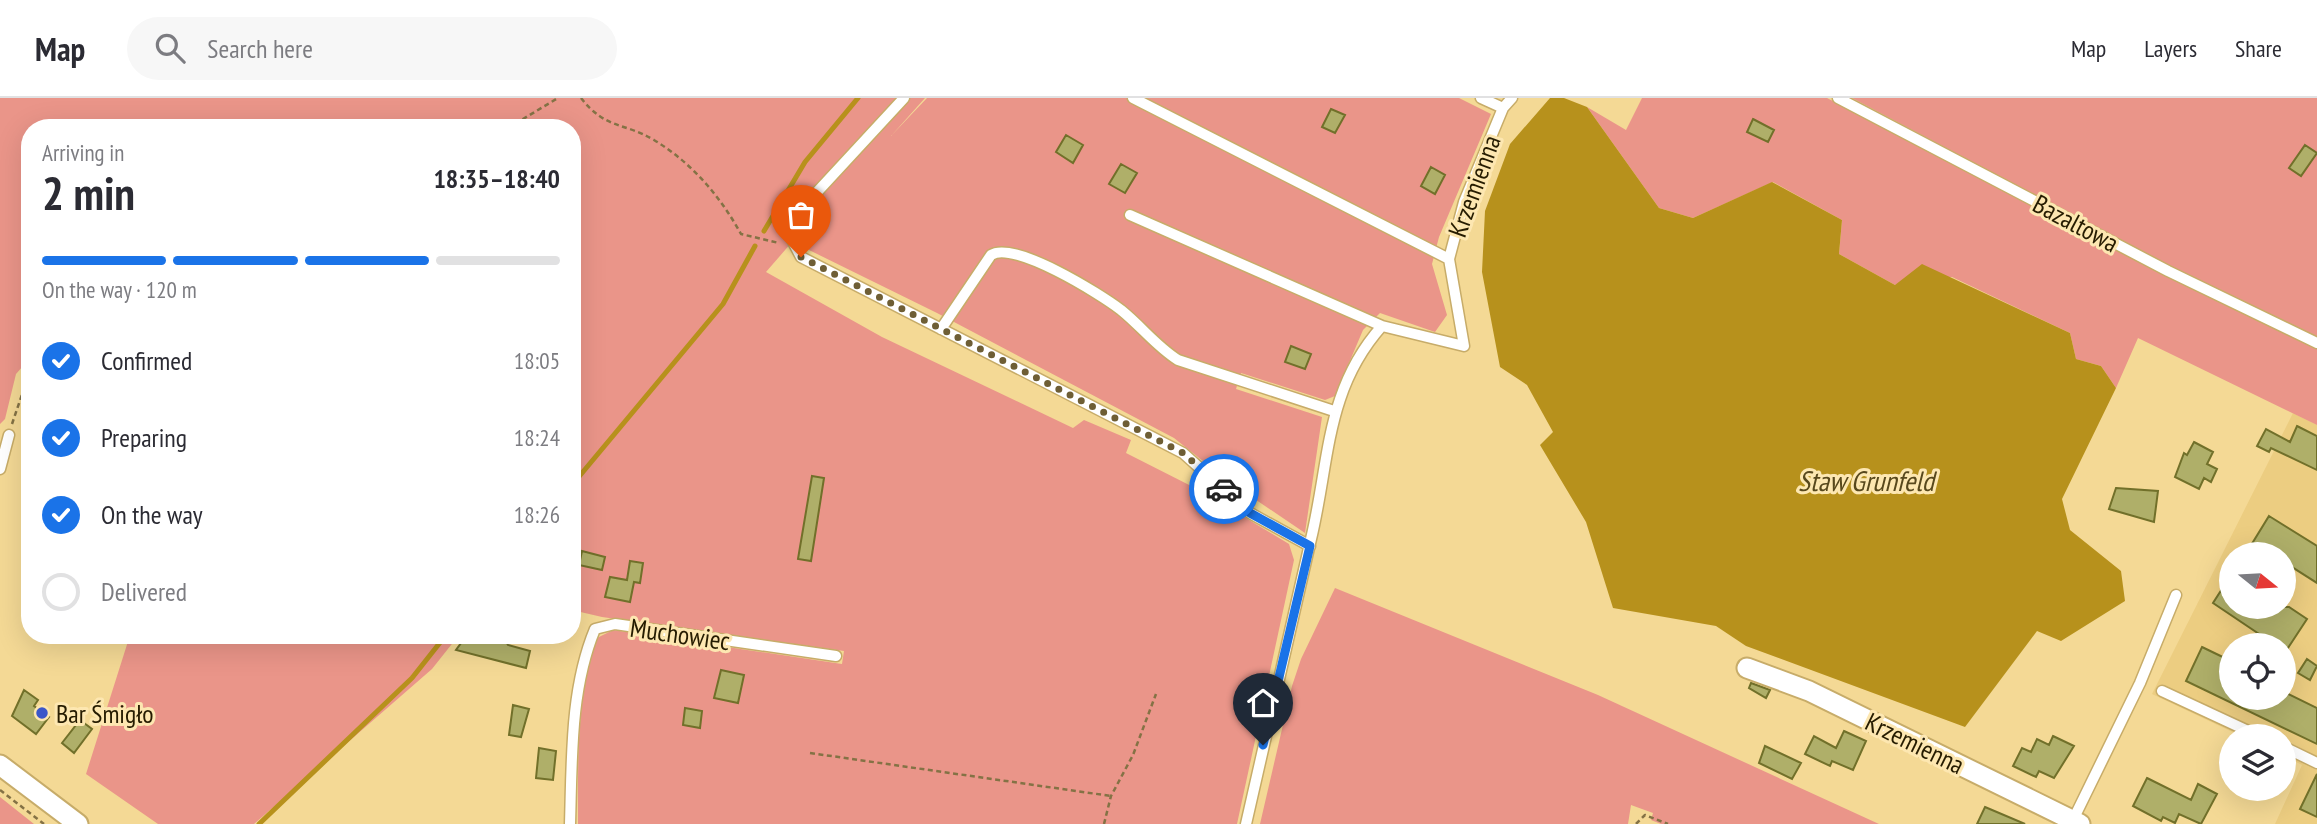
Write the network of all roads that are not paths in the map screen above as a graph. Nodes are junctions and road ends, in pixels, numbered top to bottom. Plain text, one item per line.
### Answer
1 (904, 98) edge
2 (1133, 98) edge
3 (1481, 98) edge
4 (1512, 98) edge
5 (1842, 99) edge
6 (1503, 108) junction
7 (1130, 215) dead end
8 (1450, 259) junction
9 (1382, 326) junction
10 (942, 329) junction
11 (2317, 343) edge
12 (1334, 411) junction
13 (9, 435) road end
14 (0, 468) edge
15 (1310, 546) junction
16 (2176, 595) dead end
17 (836, 656) dead end
18 (1747, 667) dead end
19 (2162, 691) dead end
20 (2233, 724) edge
21 (2296, 753) edge
22 (2317, 763) edge
23 (0, 765) edge
24 (2077, 822) edge
25 (78, 824) edge
26 (570, 824) edge
27 (1246, 824) edge

1 - 10 lane
2 - 8 lane
3 - 6 lane
4 - 6 lane, Krzemienna
5 - 11 lane, Bazaltowa
6 - 8 lane, Krzemienna
7 - 9 lane
8 - 9 lane, Krzemienna
9 - 12 lane
10 - 12 lane
10 - 15 lane
12 - 15 lane
13 - 14 lane
15 - 27 lane
16 - 24 lane
17 - 26 lane, Muchowiec
18 - 24 street, Krzemienna
19 - 20 lane
21 - 22 lane
23 - 25 street

